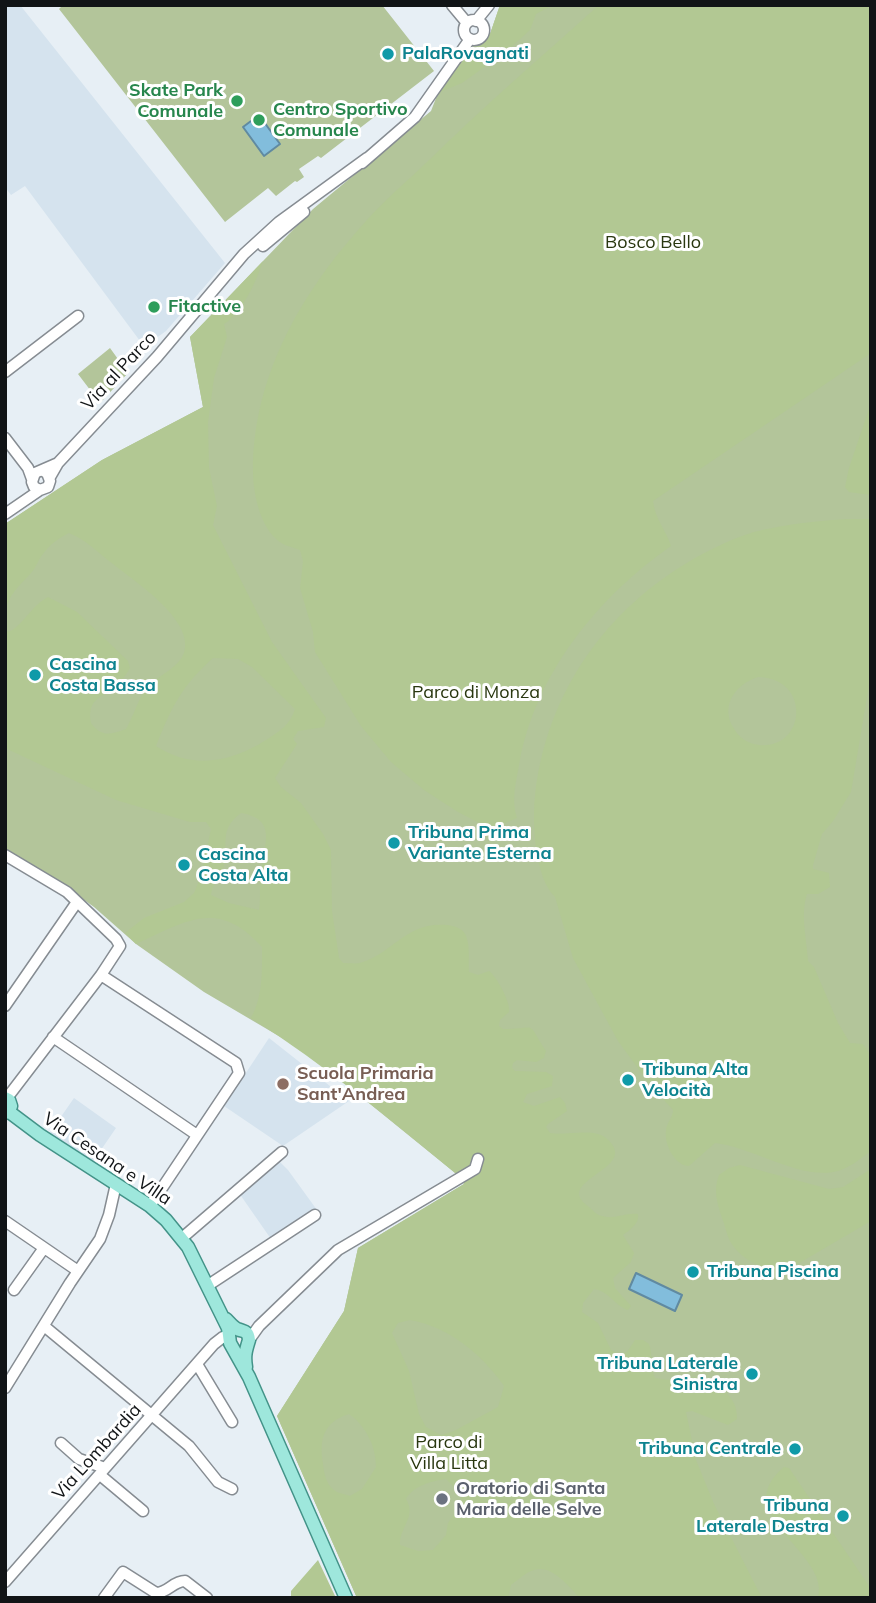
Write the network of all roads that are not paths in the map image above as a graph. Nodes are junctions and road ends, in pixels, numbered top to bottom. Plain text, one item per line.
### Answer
1 (452, 5) edge
2 (489, 5) edge
3 (472, 22) junction
4 (470, 39) junction
5 (78, 316) dead end
6 (5, 372) edge
7 (5, 438) edge
8 (38, 477) junction
9 (5, 514) edge
10 (5, 855) edge
11 (77, 902) junction
12 (101, 975) junction
13 (5, 1006) edge
14 (53, 1037) junction
15 (6, 1105) edge
16 (197, 1135) junction
17 (282, 1152) dead end
18 (478, 1159) dead end
19 (116, 1184) junction
20 (150, 1206) junction
21 (315, 1215) dead end
22 (5, 1221) edge
23 (182, 1238) junction
24 (44, 1248) junction
25 (78, 1271) junction
26 (207, 1286) junction
27 (14, 1290) dead end
28 (44, 1326) junction
29 (238, 1338) junction
30 (197, 1364) junction
31 (5, 1388) edge
32 (152, 1415) junction
33 (232, 1422) dead end
34 (61, 1443) dead end
35 (102, 1471) junction
36 (232, 1489) dead end
37 (143, 1511) dead end
38 (5, 1582) edge
39 (104, 1598) edge
40 (207, 1598) edge
41 (346, 1598) edge

1 - 3 street
2 - 3 street
3 - 4 street
3 - 4 street
4 - 8 street, Via al Parco
5 - 6 street
7 - 8 street
8 - 9 street, Via al Parco
10 - 11 street
11 - 12 street
11 - 13 street
12 - 14 street
12 - 16 street
14 - 15 street
14 - 16 street
15 - 19 main road, Via Cesana e Villa
16 - 20 street
17 - 23 street
18 - 29 street
19 - 20 main road, Via Cesana e Villa
19 - 25 street
20 - 23 main road, Via Cesana e Villa
21 - 26 street
22 - 24 street
23 - 26 main road, Via Cesana e Villa
24 - 25 street
24 - 27 street
25 - 28 street
26 - 29 main road, Via Cesana e Villa
28 - 31 street
28 - 32 street
29 - 30 street, Via Lombardia
29 - 41 main road, Via Cesana e Villa
30 - 32 street, Via Lombardia
30 - 33 street
32 - 35 street, Via Lombardia
32 - 36 street
34 - 35 street
35 - 37 street
35 - 38 street, Via Lombardia
39 - 40 street

